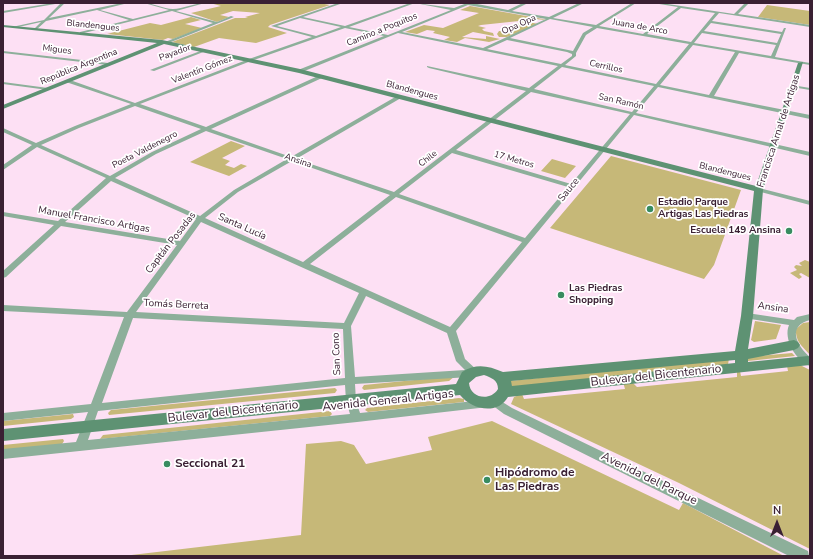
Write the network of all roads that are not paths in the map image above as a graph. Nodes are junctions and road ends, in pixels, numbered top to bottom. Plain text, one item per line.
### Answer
1 (58, 3) edge
2 (63, 3) edge
3 (126, 3) edge
4 (146, 3) edge
5 (203, 3) edge
6 (342, 3) edge
7 (413, 3) edge
8 (418, 3) edge
9 (469, 3) edge
10 (526, 3) edge
11 (582, 3) edge
12 (634, 3) edge
13 (655, 3) edge
14 (694, 3) edge
15 (746, 3) edge
16 (680, 7) junction
17 (688, 8) junction
18 (97, 9) junction
19 (173, 10) junction
20 (454, 10) junction
21 (508, 11) junction
22 (3, 12) edge
23 (718, 12) junction
24 (736, 15) junction
25 (232, 17) dead end
26 (298, 17) junction
27 (551, 19) junction
28 (46, 20) junction
29 (133, 20) junction
30 (211, 22) junction
31 (710, 22) junction
32 (143, 23) dead end
33 (217, 23) junction
34 (788, 23) junction
35 (3, 26) edge
36 (36, 26) junction
37 (346, 26) junction
38 (810, 26) edge
39 (205, 27) junction
40 (597, 27) junction
41 (399, 32) junction
42 (701, 32) junction
43 (81, 33) junction
44 (783, 33) junction
45 (644, 35) junction
46 (388, 36) junction
47 (317, 37) junction
48 (507, 39) junction
49 (164, 43) junction
50 (692, 44) junction
51 (778, 44) junction
52 (484, 49) junction
53 (204, 51) junction
54 (3, 52) edge
55 (738, 52) junction
56 (574, 53) junction
57 (772, 58) junction
58 (250, 60) junction
59 (806, 63) edge
60 (108, 64) junction
61 (562, 66) junction
62 (429, 67) dead end
63 (152, 70) dead end
64 (300, 72) junction
65 (320, 77) junction
66 (68, 81) junction
67 (3, 83) edge
68 (657, 85) junction
69 (794, 86) junction
70 (48, 89) junction
71 (810, 89) edge
72 (530, 91) junction
73 (711, 96) junction
74 (399, 97) junction
75 (136, 104) junction
76 (3, 108) edge
77 (785, 112) junction
78 (633, 114) junction
79 (810, 117) edge
80 (491, 121) junction
81 (207, 129) junction
82 (3, 130) edge
83 (36, 145) junction
84 (774, 146) junction
85 (603, 150) junction
86 (452, 151) junction
87 (810, 154) edge
88 (292, 159) junction
89 (3, 168) edge
90 (110, 178) junction
91 (572, 186) junction
92 (759, 190) junction
93 (396, 195) junction
94 (810, 203) edge
95 (3, 214) edge
96 (200, 219) junction
97 (59, 224) junction
98 (527, 241) junction
99 (182, 244) junction
100 (304, 265) junction
101 (3, 275) edge
102 (363, 293) junction
103 (3, 308) edge
104 (130, 314) junction
105 (747, 316) junction
106 (810, 317) edge
107 (796, 323) junction
108 (347, 326) junction
109 (451, 331) junction
110 (794, 345) junction
111 (741, 361) junction
112 (809, 361) edge
113 (472, 372) junction
114 (501, 377) junction
115 (349, 381) junction
116 (464, 389) junction
117 (497, 399) junction
118 (351, 401) junction
119 (94, 408) junction
120 (3, 417) edge
121 (357, 418) junction
122 (87, 426) junction
123 (3, 435) edge
124 (80, 446) junction
125 (3, 454) edge
126 (803, 556) edge

1 - 22 street
1 - 36 street
2 - 28 street
3 - 18 street
4 - 19 street
5 - 19 street
6 - 26 street
7 - 37 street, Valentín Gómez
8 - 20 street
9 - 20 street, Camino a Poquitos
9 - 21 street, Juana de Arco
10 - 21 street
11 - 27 street, Opa Opa
12 - 40 street
13 - 16 street
14 - 17 street
15 - 24 street
16 - 17 street
16 - 45 street
17 - 23 street
18 - 28 street
18 - 29 street
19 - 29 street
19 - 30 street
20 - 41 street, Camino a Poquitos
21 - 27 street, Juana de Arco
23 - 24 street
23 - 31 street, Sauce
24 - 34 street
25 - 33 street, República Argentina
26 - 37 street
26 - 47 street
27 - 40 street, Juana de Arco
27 - 48 street, Opa Opa
28 - 36 street
28 - 36 street
29 - 32 street
29 - 43 street
30 - 33 street
30 - 39 street
31 - 42 street, Sauce
31 - 44 street
33 - 39 street, República Argentina
34 - 38 street
34 - 44 street
35 - 36 street, Blandengues
36 - 43 street, Blandengues
37 - 46 street
37 - 47 street, Valentín Gómez
39 - 49 street, República Argentina
40 - 45 street, Juana de Arco
40 - 56 street
41 - 46 street, Camino a Poquitos
41 - 52 street, Cerrillos
42 - 50 street, Sauce
42 - 51 street
43 - 49 street, Blandengues
44 - 51 street
45 - 50 street, Juana de Arco
46 - 64 street, Camino a Poquitos
47 - 58 street, Valentín Gómez
48 - 52 street, Opa Opa
48 - 56 street
49 - 53 street, Blandengues
49 - 60 street, República Argentina
50 - 55 street, Juana de Arco
50 - 68 street, Sauce
51 - 57 street
52 - 61 street, Cerrillos
53 - 58 street, Blandengues
53 - 63 street, Payador
54 - 60 street, Migues
55 - 57 street, Juana de Arco
55 - 73 street
56 - 61 street
57 - 59 street, Juana de Arco
58 - 64 street, Blandengues
58 - 75 street, Valentín Gómez
59 - 69 street, Francisca Arnal de Artigas
60 - 66 street, República Argentina
61 - 68 street, Cerrillos
61 - 72 street, Chile
62 - 72 street, San Ramón
64 - 65 street, Blandengues
65 - 74 street, Blandengues
65 - 81 street, Poeta Valdenegro
66 - 70 street, República Argentina
66 - 75 street, Ansina
67 - 70 street
68 - 73 street, Cerrillos
68 - 78 street, Sauce
69 - 71 street
69 - 77 street, Francisca Arnal de Artigas
70 - 76 street, República Argentina
72 - 78 street, San Ramón
72 - 80 street, Chile
73 - 77 street, Cerrillos
74 - 80 street, Blandengues
74 - 88 street, Capitán Posadas
75 - 81 street, Ansina
75 - 83 street, Valentín Gómez
77 - 79 street, Cerrillos
77 - 84 street, Francisca Arnal de Artigas
78 - 84 street, San Ramón
78 - 85 street, Sauce
80 - 85 street, Blandengues
80 - 86 street, Chile
81 - 88 street, Ansina
81 - 90 street, Poeta Valdenegro
82 - 83 street, Santa Lucía
83 - 89 street, Valentín Gómez
83 - 90 street, Santa Lucía
84 - 87 street, San Ramón
84 - 92 street, Francisca Arnal de Artigas
85 - 91 street, Sauce
85 - 92 street, Blandengues
86 - 91 street, 17 Metros
86 - 93 street, Chile
88 - 93 street, Ansina
88 - 96 street, Capitán Posadas
90 - 96 street, Santa Lucía
90 - 97 street, Poeta Valdenegro
91 - 98 street, Sauce
92 - 94 street, Blandengues
92 - 105 street, Francisca Arnal de Artigas
93 - 98 street, Ansina
93 - 100 street, Chile
95 - 97 street, Manuel Francisco Artigas
96 - 99 street, Capitán Posadas
96 - 100 street, Santa Lucía
97 - 99 street, Manuel Francisco Artigas
97 - 101 street, Poeta Valdenegro
98 - 109 street, Sauce
99 - 104 street, Capitán Posadas
100 - 102 street, Santa Lucía
102 - 108 street, San Cono
102 - 109 street, Santa Lucía
103 - 104 street, Tomás Berreta
104 - 108 street, Tomás Berreta
104 - 119 street, Capitán Posadas
105 - 107 street, Ansina
105 - 111 street, Francisca Arnal de Artigas
106 - 107 street
107 - 110 street
108 - 115 street, San Cono
109 - 113 street
110 - 111 street, Bulevar del Bicentenario
110 - 112 street, Bulevar del Bicentenario
111 - 112 street, Bulevar del Bicentenario
111 - 114 street, Bulevar del Bicentenario
111 - 117 street, Bulevar del Bicentenario
113 - 114 street
113 - 115 street, Avenida General Artigas
113 - 116 street
114 - 117 street
115 - 118 street, San Cono
115 - 119 street, Avenida General Artigas
116 - 117 street
116 - 118 street, Bulevar del Bicentenario
117 - 121 street, Avenida General Artigas
117 - 126 street, Avenida del Parque
118 - 121 street, San Cono
118 - 122 street, Bulevar del Bicentenario
119 - 120 street, Avenida General Artigas
119 - 122 street, Capitán Posadas
121 - 124 street, Avenida General Artigas
122 - 123 street, Bulevar del Bicentenario
122 - 124 street, Capitán Posadas
124 - 125 street, Avenida General Artigas

